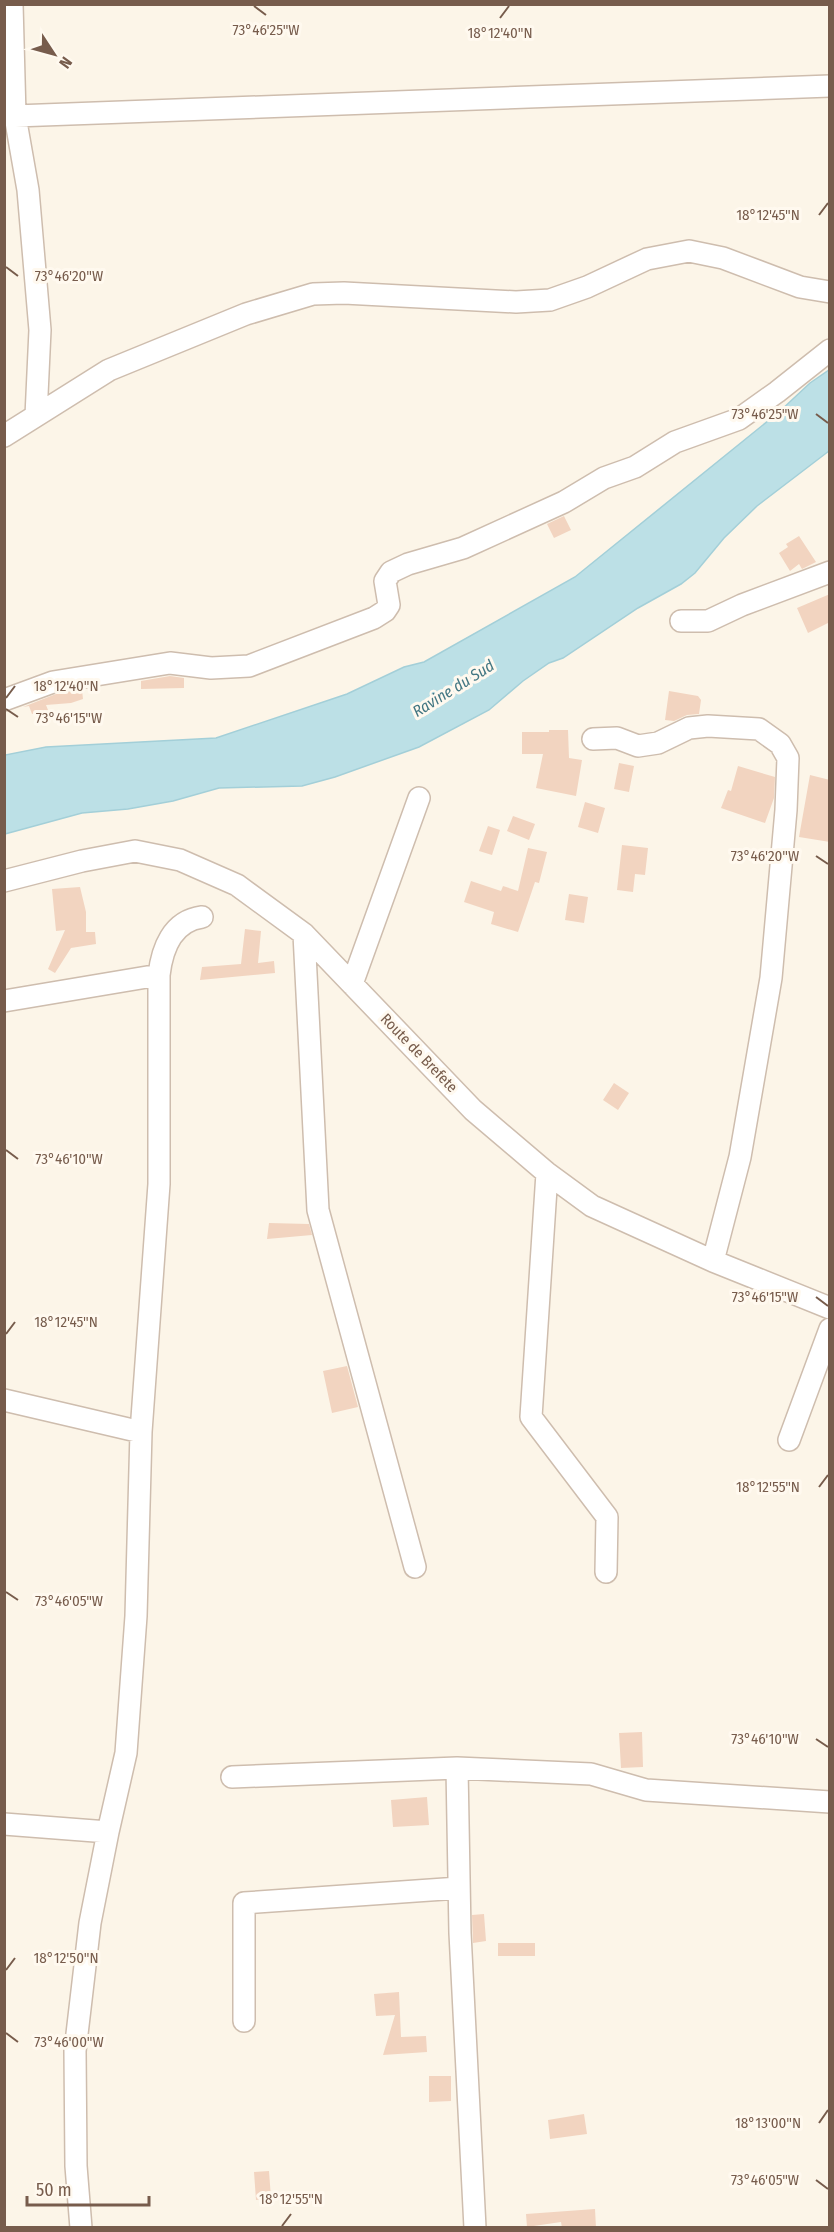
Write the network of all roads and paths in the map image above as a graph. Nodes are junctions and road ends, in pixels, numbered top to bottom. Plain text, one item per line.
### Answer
1 (12, 4) edge
2 (830, 86) edge
3 (15, 117) junction
4 (830, 292) edge
5 (830, 350) edge
6 (36, 416) junction
7 (4, 436) edge
8 (830, 572) edge
9 (681, 621) dead end
10 (4, 700) edge
11 (592, 739) dead end
12 (419, 798) dead end
13 (4, 881) edge
14 (202, 917) dead end
15 (304, 934) junction
16 (159, 975) junction
17 (352, 984) junction
18 (4, 1001) edge
19 (547, 1173) junction
20 (713, 1261) junction
21 (830, 1308) edge
22 (830, 1329) edge
23 (4, 1400) edge
24 (141, 1432) junction
25 (789, 1440) dead end
26 (415, 1567) dead end
27 (606, 1572) dead end
28 (457, 1768) junction
29 (232, 1777) dead end
30 (830, 1802) edge
31 (4, 1824) edge
32 (108, 1832) junction
33 (459, 1888) junction
34 (244, 2021) dead end
35 (81, 2228) edge
36 (475, 2228) edge

1 - 3 street
2 - 3 street
3 - 6 street
4 - 6 street
5 - 10 street
6 - 7 street
8 - 9 street
11 - 20 street
12 - 17 street
13 - 15 street, Route de Brefete
14 - 16 street
15 - 17 street, Route de Brefete
15 - 26 street
16 - 18 street
16 - 24 street
17 - 19 street, Route de Brefete
19 - 20 street, Route de Brefete
19 - 27 street
20 - 21 street, Route de Brefete
22 - 25 street
23 - 24 street
24 - 32 street
28 - 29 street
28 - 30 street
28 - 33 street
31 - 32 street
32 - 35 street
33 - 34 street
33 - 36 street

